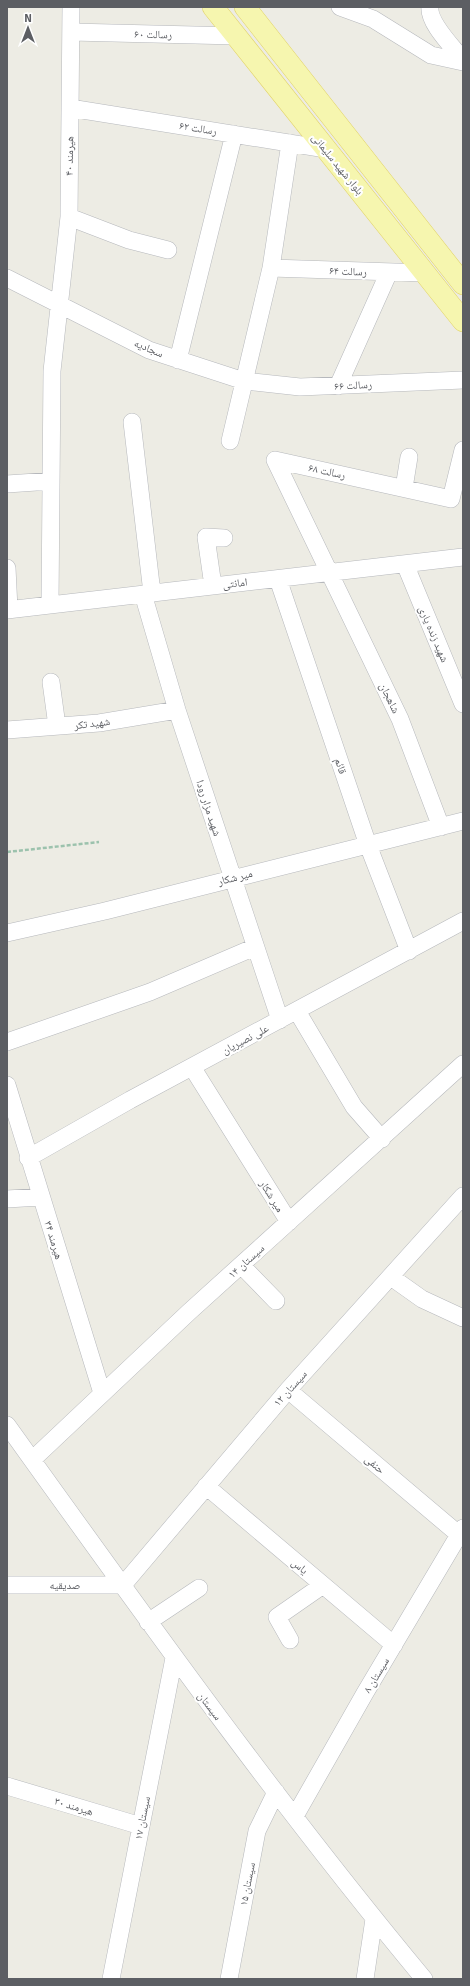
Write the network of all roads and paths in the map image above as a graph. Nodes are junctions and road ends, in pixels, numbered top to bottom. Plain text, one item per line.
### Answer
1 (71, 7) edge
2 (213, 7) edge
3 (245, 7) edge
4 (340, 7) edge
5 (430, 7) edge
6 (71, 32) junction
7 (236, 36) junction
8 (463, 61) edge
9 (70, 108) junction
10 (234, 134) junction
11 (290, 143) junction
12 (326, 149) junction
13 (69, 217) junction
14 (168, 250) dead end
15 (271, 268) junction
16 (389, 272) junction
17 (425, 273) junction
18 (7, 278) edge
19 (463, 284) edge
20 (59, 304) junction
21 (463, 321) edge
22 (178, 360) junction
23 (463, 380) edge
24 (244, 381) junction
25 (338, 386) junction
26 (132, 422) dead end
27 (230, 441) dead end
28 (463, 450) edge
29 (408, 457) dead end
30 (51, 481) junction
31 (7, 484) edge
32 (404, 488) junction
33 (224, 538) dead end
34 (463, 557) edge
35 (405, 564) junction
36 (7, 568) edge
37 (329, 573) junction
38 (278, 578) junction
39 (213, 586) junction
40 (147, 594) junction
41 (50, 605) junction
42 (8, 610) edge
43 (51, 682) dead end
44 (463, 704) edge
45 (177, 710) junction
46 (57, 726) junction
47 (7, 730) edge
48 (463, 821) edge
49 (441, 827) junction
50 (99, 842) dead end
51 (368, 845) junction
52 (7, 852) edge
53 (232, 878) junction
54 (463, 921) edge
55 (7, 933) edge
56 (255, 947) junction
57 (409, 951) junction
58 (297, 1011) junction
59 (280, 1020) junction
60 (7, 1042) edge
61 (463, 1064) edge
62 (192, 1067) junction
63 (7, 1086) edge
64 (11, 1112) edge
65 (382, 1139) junction
66 (28, 1158) junction
67 (463, 1196) edge
68 (40, 1197) junction
69 (7, 1199) edge
70 (289, 1222) junction
71 (241, 1265) junction
72 (391, 1277) junction
73 (276, 1301) dead end
74 (463, 1318) edge
75 (288, 1390) junction
76 (102, 1393) junction
77 (7, 1425) edge
78 (32, 1460) junction
79 (206, 1486) junction
80 (462, 1534) edge
81 (7, 1585) edge
82 (123, 1585) junction
83 (323, 1585) junction
84 (199, 1588) dead end
85 (148, 1622) junction
86 (290, 1640) dead end
87 (394, 1645) junction
88 (174, 1658) junction
89 (7, 1786) edge
90 (276, 1792) junction
91 (295, 1816) junction
92 (141, 1826) junction
93 (374, 1919) junction
94 (111, 1979) edge
95 (229, 1979) edge
96 (365, 1979) edge
97 (424, 1979) edge

1 - 6 street, هیرمند ۴۰
2 - 7 main road, بلوار شهید سلیمانی
3 - 19 main road
4 - 8 street
5 - 8 street
6 - 7 street, رسالت ۶۰
6 - 9 street, هیرمند ۴۰
7 - 12 main road, بلوار شهید سلیمانی
9 - 10 street, رسالت ۶۲
9 - 13 street, هیرمند ۴۰
10 - 11 street, رسالت ۶۲
10 - 22 street
11 - 12 street, رسالت ۶۲
11 - 15 street
12 - 17 main road, بلوار شهید سلیمانی
13 - 14 street
13 - 20 street, هیرمند ۴۰
15 - 16 street, رسالت ۶۴
15 - 24 street
16 - 17 street, رسالت ۶۴
16 - 25 street
17 - 21 main road, بلوار شهید سلیمانی
18 - 20 street, سجادیه
20 - 22 street, سجادیه
20 - 30 street, هیرمند ۴۰
22 - 24 street, سجادیه
23 - 25 street, رسالت ۶۶
24 - 25 street, رسالت ۶۶
24 - 27 street
26 - 40 street, شهید مزار رودا
28 - 32 street, رسالت ۶۸
29 - 32 street
30 - 31 street
30 - 41 street, هیرمند ۴۰
32 - 37 street, رسالت ۶۸
33 - 39 street
34 - 35 street, امانتی
35 - 37 street, امانتی
35 - 44 street, شهید زنده یاری
36 - 42 street
37 - 38 street, امانتی
37 - 49 street, شاهجان
38 - 39 street, امانتی
38 - 51 street, قائم
39 - 40 street, امانتی
40 - 41 street, امانتی
40 - 45 street, شهید مزار رودا
41 - 42 street, امانتی
43 - 46 street
45 - 46 street, شهید تکر
45 - 53 street, شهید مزار رودا
46 - 47 street, شهید تکر
48 - 49 street, میر شکار
49 - 51 street, میر شکار
50 - 52 path
51 - 53 street, میر شکار
51 - 57 street, قائم
53 - 55 street, میر شکار
53 - 56 street, شهید مزار رودا
54 - 57 street, علی نصیریان
56 - 59 street, شهید مزار رودا
56 - 60 street
57 - 58 street, علی نصیریان
58 - 59 street, علی نصیریان
58 - 65 street
59 - 62 street, علی نصیریان
61 - 65 street, سیستان ۱۴
62 - 66 street, علی نصیریان
62 - 70 street, میر شکار
63 - 64 street, هیرمند ۳۴
64 - 66 street, هیرمند ۳۴
65 - 70 street, سیستان ۱۴
66 - 68 street, هیرمند ۳۴
67 - 72 street, سیستان ۱۲
68 - 69 street
68 - 76 street, هیرمند ۳۴
70 - 71 street, سیستان ۱۴
71 - 73 street
71 - 76 street, سیستان ۱۴
72 - 74 street
72 - 75 street, سیستان ۱۲
75 - 79 street, سیستان ۱۲
75 - 80 street, حنفی
76 - 78 street, سیستان ۱۴
77 - 78 street, سیستان
78 - 82 street, سیستان
79 - 82 street, سیستان ۱۲
79 - 83 street, یاس
80 - 87 street, سیستان ۸
81 - 82 street, صدیقیه
82 - 85 street, سیستان
83 - 86 street
83 - 87 street, یاس
84 - 85 street
85 - 88 street, سیستان
87 - 91 street, سیستان ۸
88 - 90 street, سیستان
88 - 92 street, سیستان ۱۷
89 - 92 street, هیرمند ۳۰
90 - 91 street, سیستان
90 - 95 street, سیستان ۱۵
91 - 93 street, سیستان
92 - 94 street, سیستان ۱۷
93 - 96 street
93 - 97 street, سیستان

